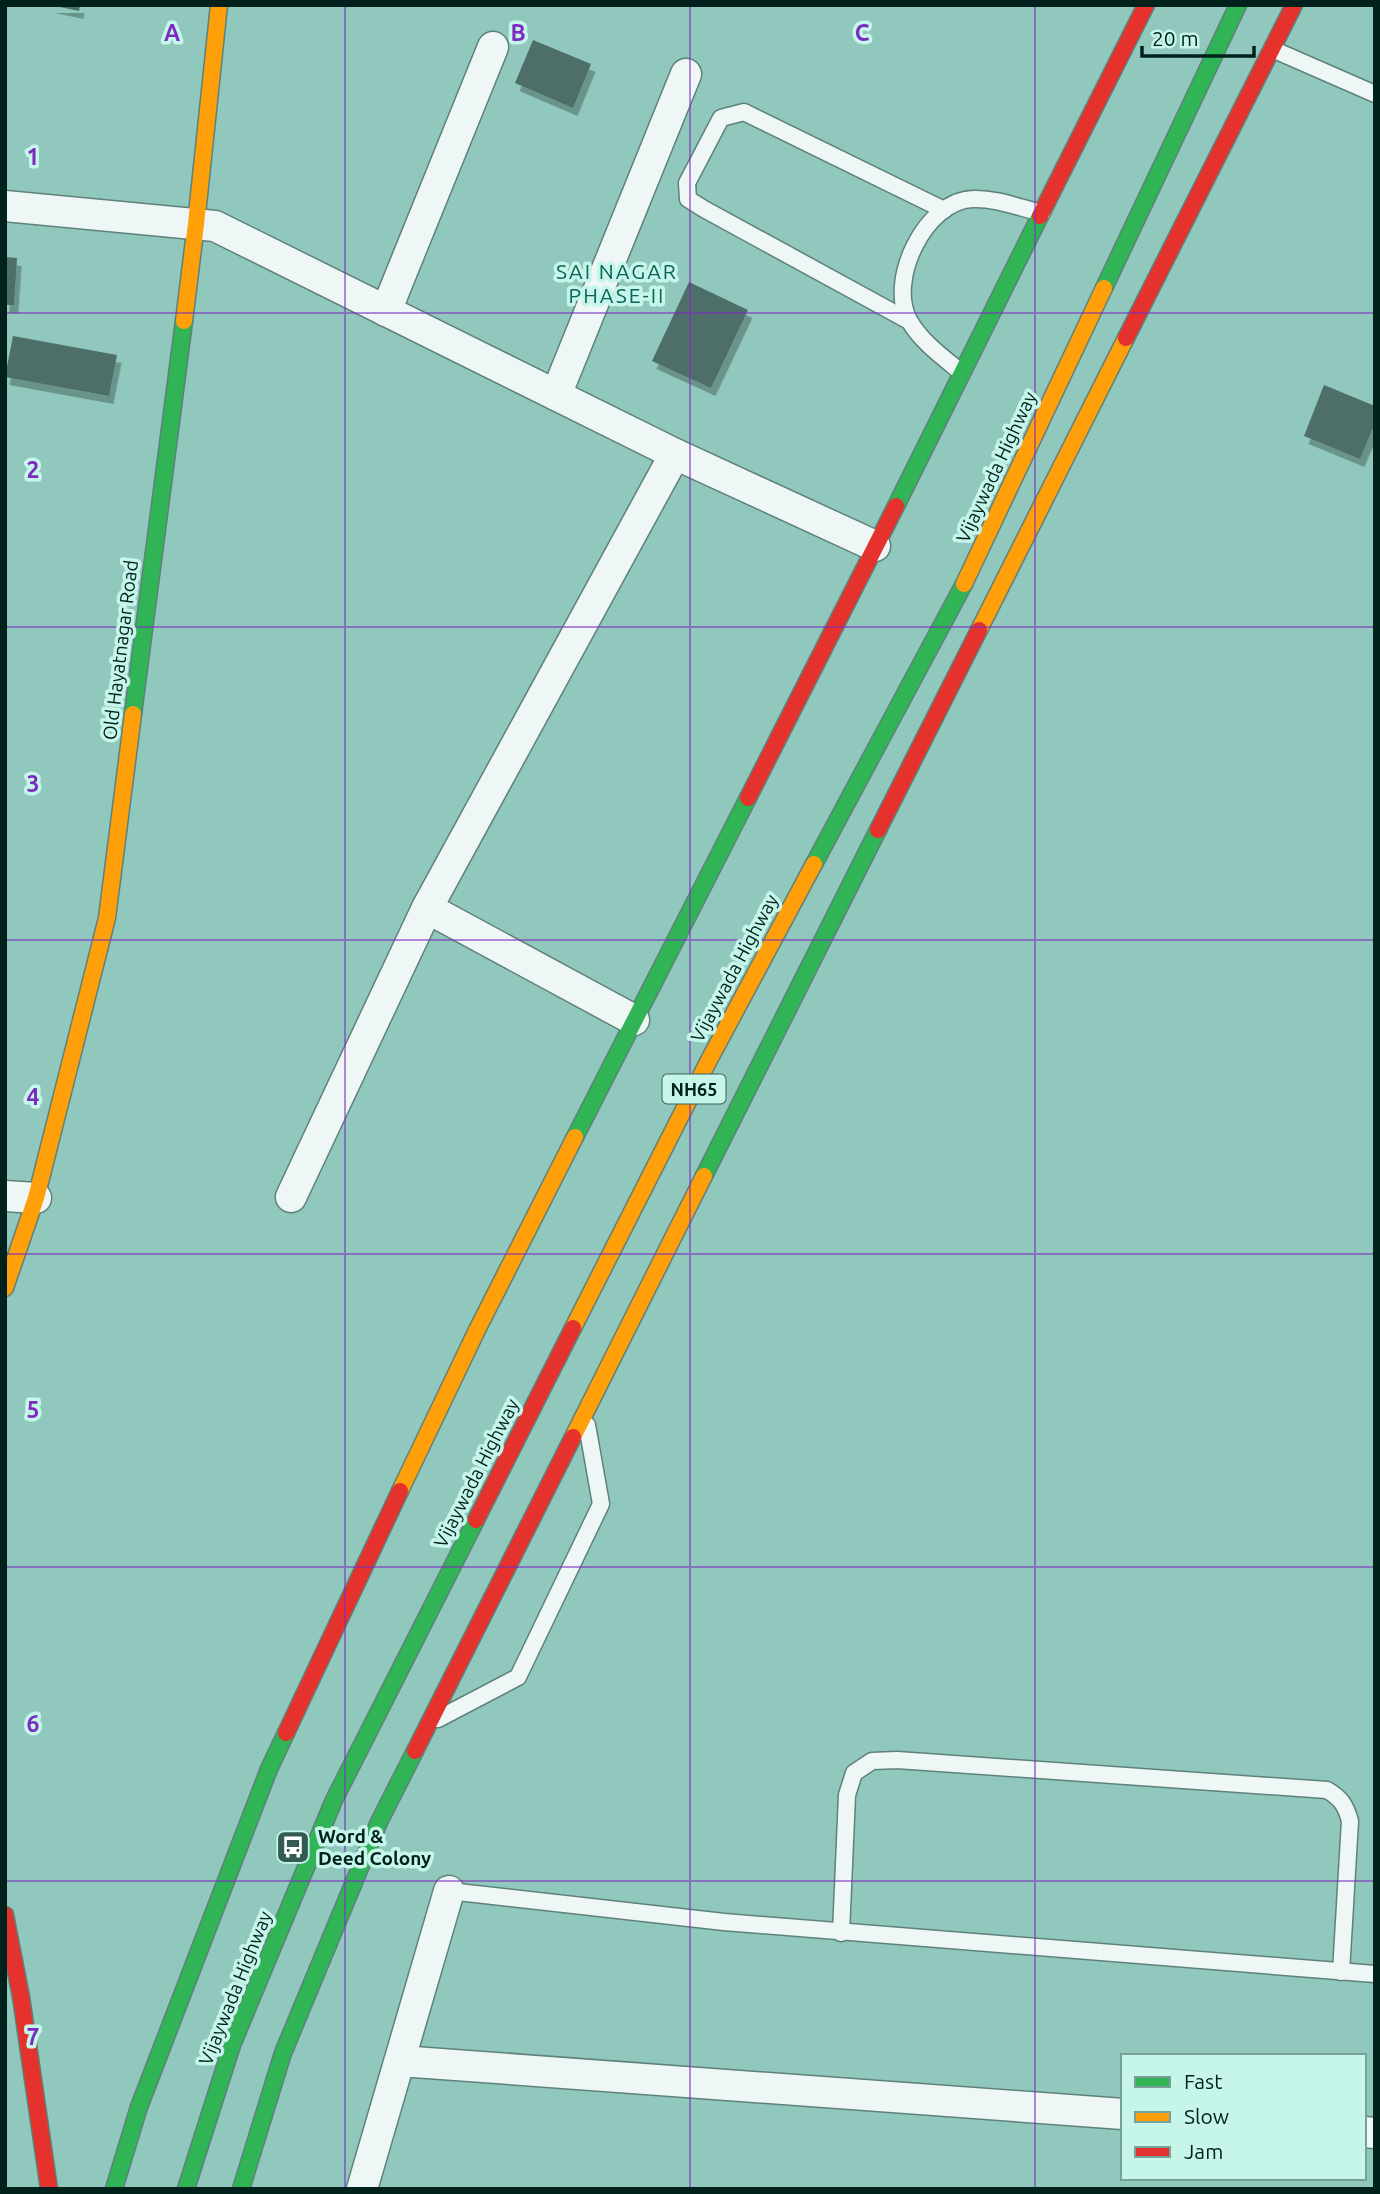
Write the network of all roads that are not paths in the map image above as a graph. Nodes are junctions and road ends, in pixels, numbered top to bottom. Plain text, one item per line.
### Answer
1 (219, 5) edge
2 (1146, 5) edge
3 (1238, 5) edge
4 (1294, 5) edge
5 (493, 47) dead end
6 (1272, 49) junction
7 (686, 74) dead end
8 (1375, 94) edge
9 (5, 206) edge
10 (944, 210) junction
11 (1042, 213) junction
12 (196, 224) junction
13 (386, 311) junction
14 (909, 321) junction
15 (962, 373) junction
16 (556, 395) junction
17 (675, 454) junction
18 (875, 546) junction
19 (427, 908) junction
20 (634, 1020) junction
21 (5, 1196) edge
22 (291, 1197) dead end
23 (36, 1198) junction
24 (5, 1288) edge
25 (585, 1412) junction
26 (427, 1726) junction
27 (449, 1891) joint
28 (5, 1915) edge
29 (841, 1933) junction
30 (1341, 1972) junction
31 (1375, 1975) edge
32 (400, 2061) junction
33 (1121, 2114) edge
34 (49, 2189) edge
35 (114, 2189) edge
36 (186, 2189) edge
37 (241, 2189) edge
38 (362, 2189) edge

1 - 12 main road, Old Hayatnagar Road
2 - 11 main road
3 - 36 main road, Vijaywada Highway / NH65
4 - 6 main road, NH65
5 - 13 street
6 - 8 lane
6 - 25 main road, NH65
7 - 16 street
9 - 12 street
10 - 11 lane
10 - 14 lane
10 - 14 lane
11 - 15 main road
12 - 13 street
12 - 23 main road, Old Hayatnagar Road
13 - 16 street
14 - 15 lane
15 - 18 main road
16 - 17 street
17 - 18 street
17 - 19 street
18 - 20 main road
19 - 20 street
19 - 22 street
20 - 35 main road
21 - 23 street
23 - 24 main road, Old Hayatnagar Road
25 - 26 main road, NH65
25 - 26 lane
26 - 37 main road, NH65
27 - 29 lane
27 - 32 street
28 - 34 main road
29 - 30 lane
29 - 30 lane
30 - 31 lane
32 - 33 street
32 - 38 street

